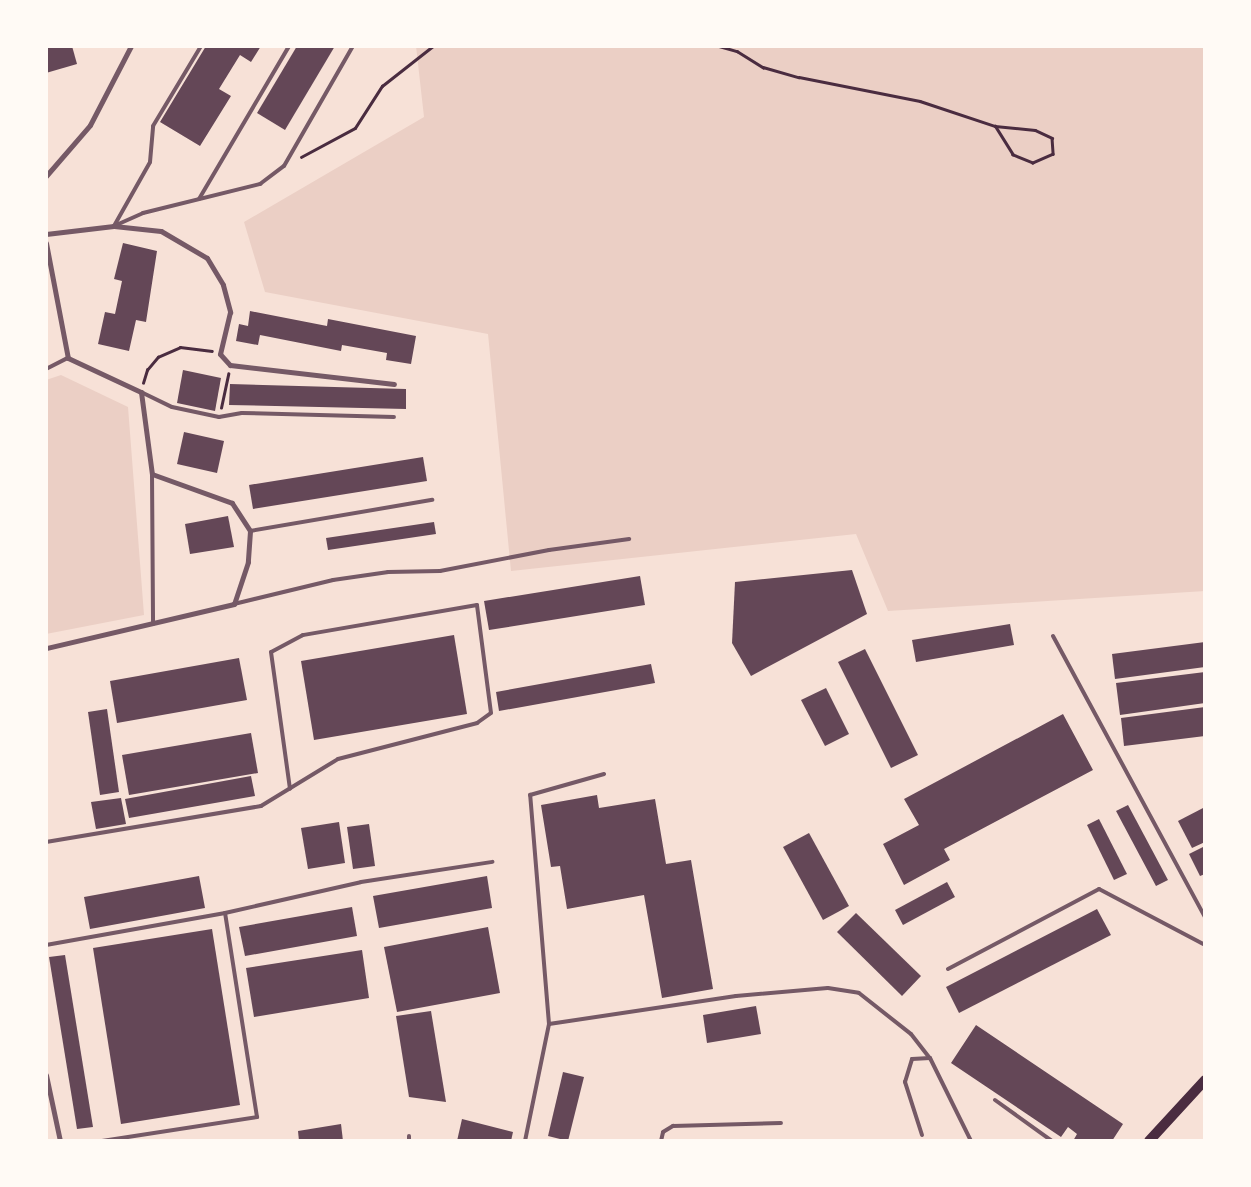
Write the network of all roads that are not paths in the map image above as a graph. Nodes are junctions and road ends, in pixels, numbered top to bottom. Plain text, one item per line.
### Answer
1 (131, 46) edge
2 (201, 46) edge
3 (289, 46) edge
4 (353, 46) edge
5 (46, 176) edge
6 (199, 199) junction
7 (114, 226) junction
8 (46, 234) edge
9 (46, 243) edge
10 (68, 358) junction
11 (46, 369) edge
12 (394, 384) dead end
13 (140, 392) junction
14 (394, 417) dead end
15 (152, 474) junction
16 (432, 500) dead end
17 (250, 531) junction
18 (629, 539) dead end
19 (234, 604) junction
20 (153, 625) junction
21 (1053, 636) dead end
22 (46, 648) edge
23 (604, 774) dead end
24 (290, 789) junction
25 (46, 842) edge
26 (492, 862) dead end
27 (225, 913) junction
28 (1205, 917) edge
29 (46, 945) edge
30 (1205, 945) edge
31 (948, 969) dead end
32 (549, 1024) junction
33 (930, 1058) junction
34 (46, 1075) edge
35 (1205, 1080) edge
36 (995, 1100) dead end
37 (1172, 1118) junction
38 (781, 1123) dead end
39 (922, 1135) dead end
40 (60, 1141) edge
41 (102, 1141) edge
42 (525, 1141) edge
43 (661, 1141) edge
44 (971, 1141) edge
45 (1052, 1141) edge
46 (1149, 1141) edge
47 (1157, 1141) edge

1 - 5 street
2 - 7 lane
3 - 6 lane
4 - 6 lane
6 - 7 lane
7 - 8 street
7 - 12 street
9 - 10 street
10 - 11 lane
10 - 13 street
13 - 14 lane
13 - 15 street
15 - 17 street
15 - 20 lane
16 - 17 lane
17 - 19 street
18 - 19 lane
19 - 20 street
20 - 22 street
21 - 28 lane
23 - 32 lane
24 - 24 lane
24 - 25 lane
26 - 27 lane
27 - 29 lane
27 - 41 lane
30 - 31 lane
32 - 33 lane
32 - 42 lane
33 - 39 lane
33 - 44 lane
34 - 40 street
35 - 37 main road
36 - 45 lane
37 - 46 main road
37 - 47 main road
38 - 43 lane

